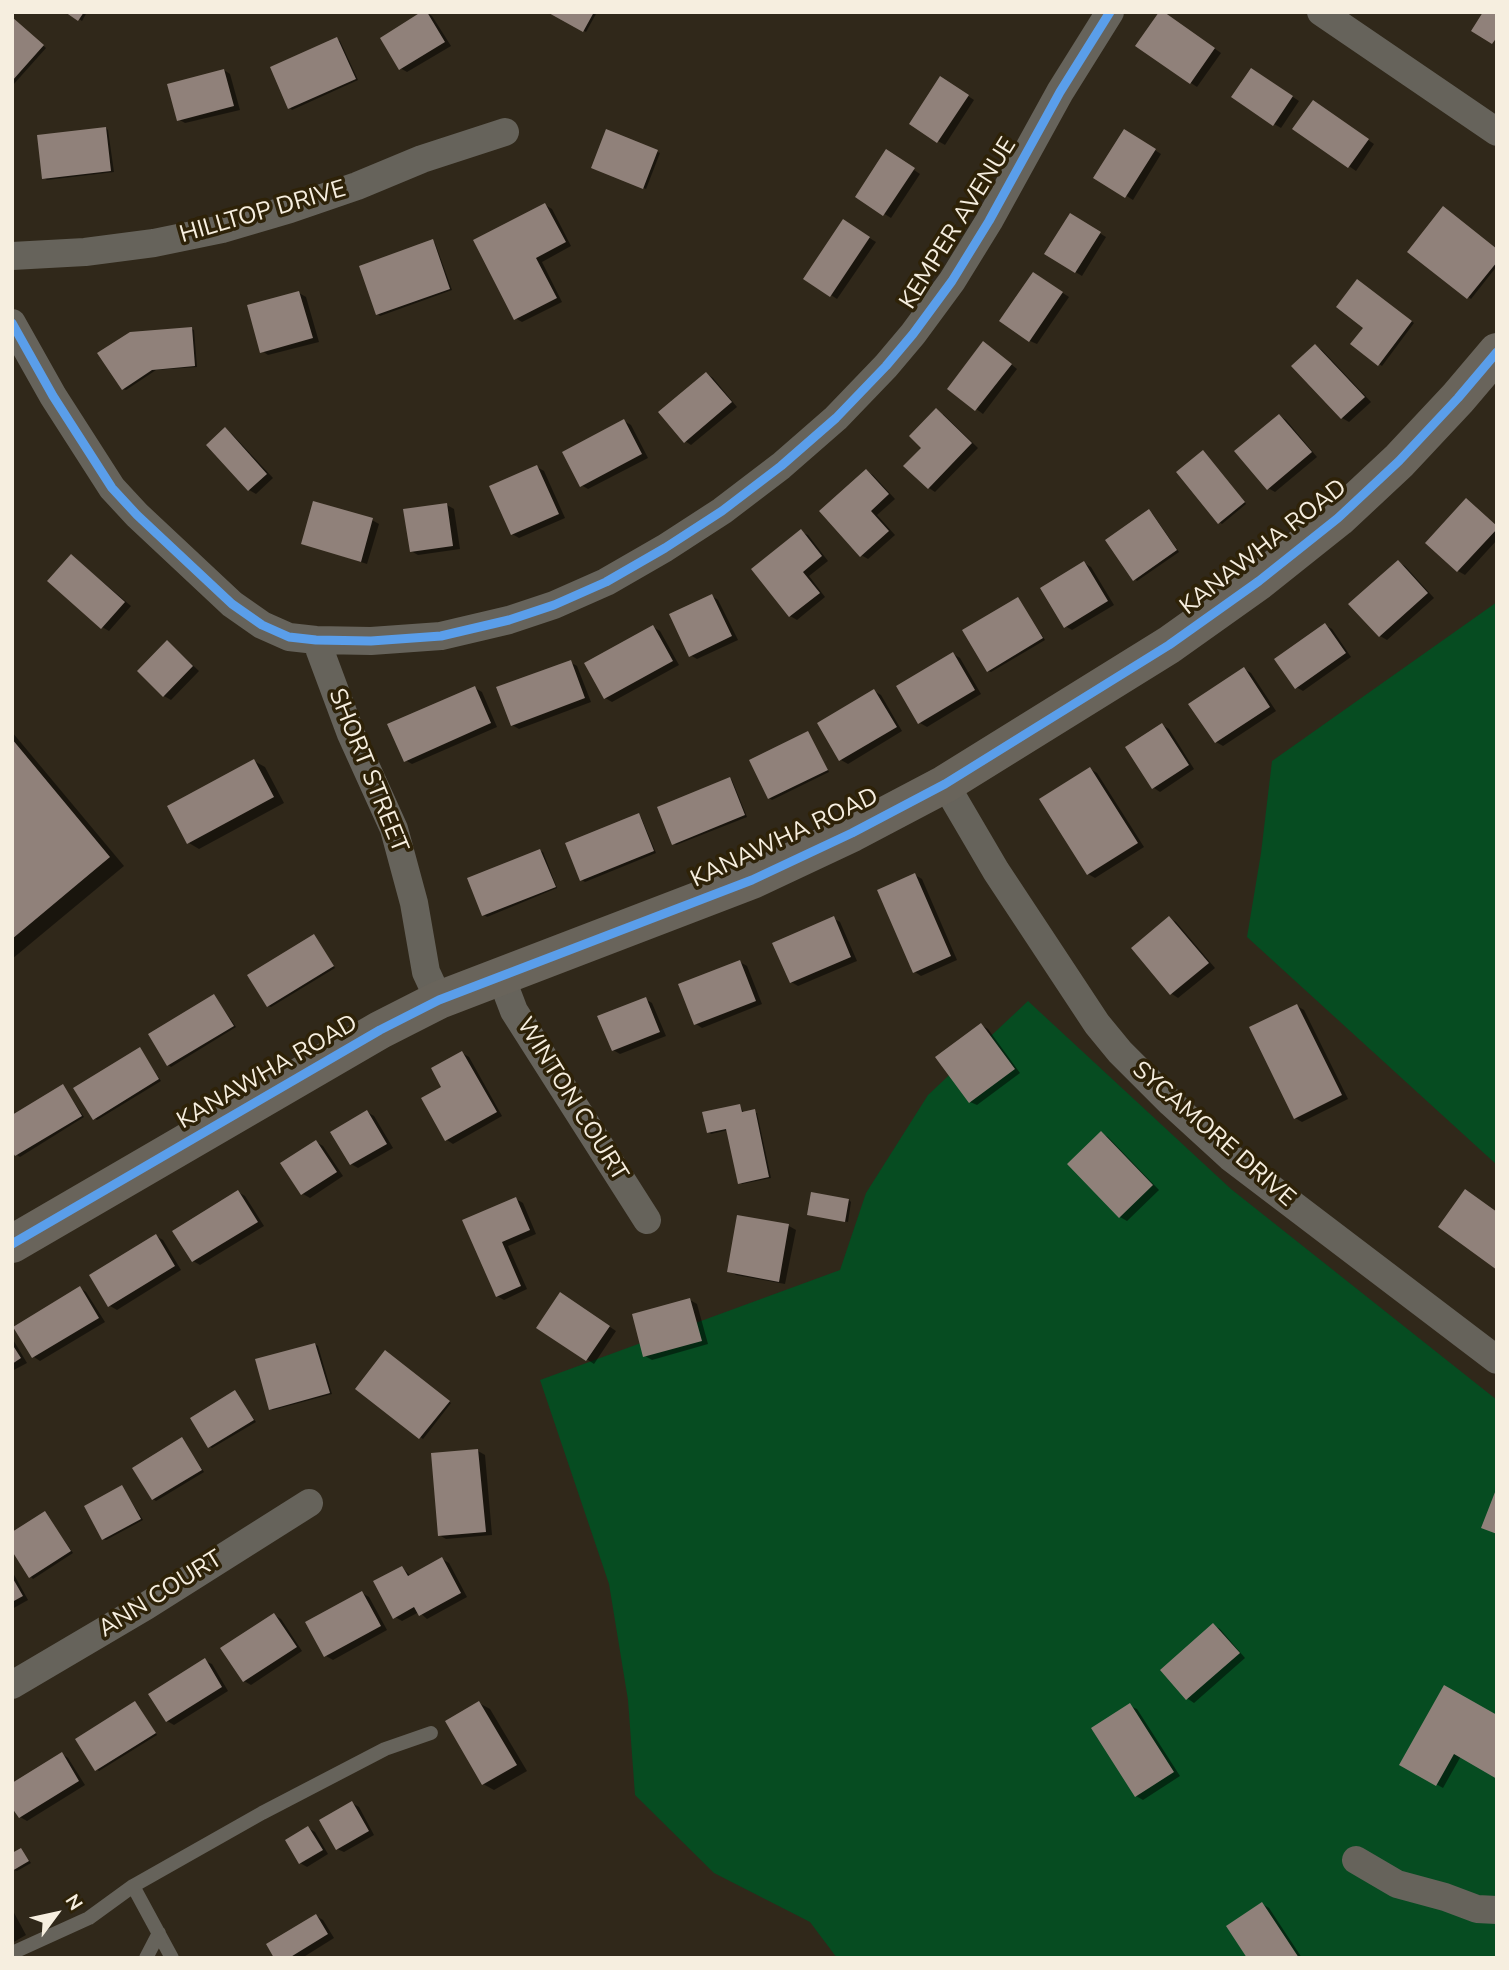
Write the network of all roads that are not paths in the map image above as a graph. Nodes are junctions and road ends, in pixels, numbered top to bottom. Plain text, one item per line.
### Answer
1 (1110, 12) edge
2 (1321, 12) edge
3 (505, 132) dead end
4 (1497, 132) edge
5 (12, 256) edge
6 (12, 323) edge
7 (1497, 352) edge
8 (316, 640) junction
9 (945, 784) junction
10 (501, 976) junction
11 (439, 1000) junction
12 (647, 1220) dead end
13 (12, 1244) edge
14 (1497, 1360) edge
15 (309, 1503) dead end
16 (12, 1685) edge
17 (431, 1733) dead end
18 (1356, 1860) dead end
19 (133, 1886) junction
20 (1497, 1910) edge
21 (159, 1933) junction
22 (12, 1953) edge
23 (146, 1958) edge
24 (172, 1958) edge

1 - 8 street, KEMPER AVENUE
2 - 4 street
3 - 5 street, HILLTOP DRIVE
6 - 8 street, KEMPER AVENUE
7 - 9 street, KANAWHA ROAD
8 - 11 street, SHORT STREET
9 - 10 street, KANAWHA ROAD
9 - 14 street, SYCAMORE DRIVE
10 - 11 street, KANAWHA ROAD
10 - 12 street, WINTON COURT
11 - 13 street, KANAWHA ROAD
15 - 16 street, ANN COURT
17 - 19 lane
18 - 20 street
19 - 21 lane
19 - 22 lane
21 - 23 lane
21 - 24 lane

